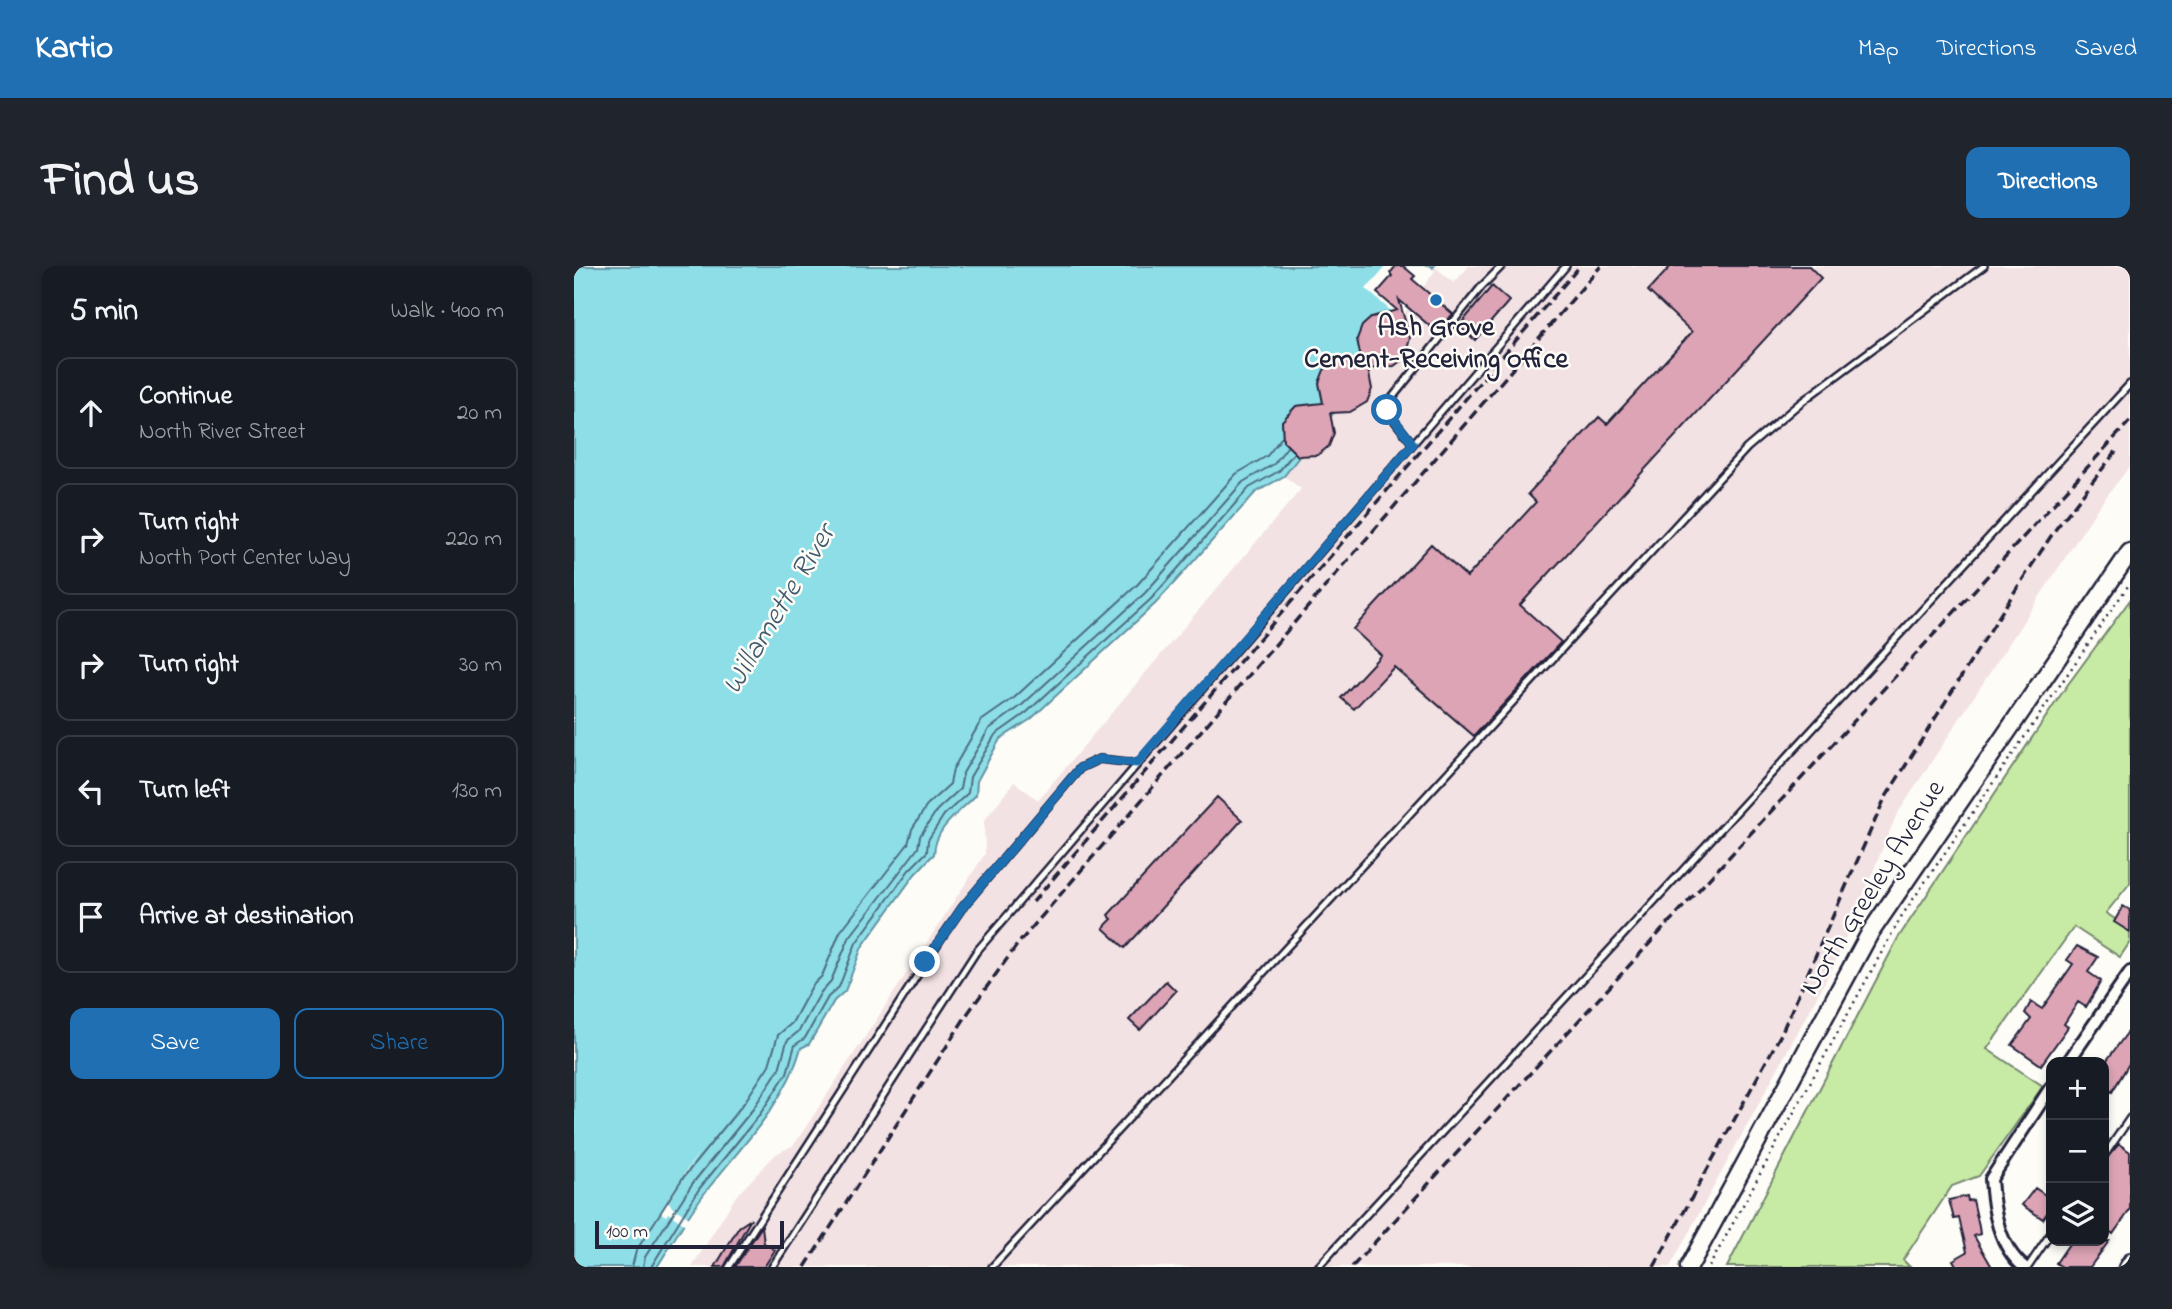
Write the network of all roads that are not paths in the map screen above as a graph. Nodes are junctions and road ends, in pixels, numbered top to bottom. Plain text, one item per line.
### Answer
1 (1502, 266) edge
2 (1566, 266) edge
3 (1984, 266) edge
4 (2130, 384) edge
5 (1413, 444) junction
6 (2130, 552) edge
7 (1137, 763) junction
8 (2130, 972) edge
9 (2071, 1057) edge
10 (2046, 1095) edge
11 (2130, 1118) edge
12 (2109, 1149) edge
13 (2046, 1240) edge
14 (2130, 1259) edge
15 (2127, 1266) edge
16 (729, 1267) edge
17 (772, 1267) edge
18 (992, 1267) edge
19 (1318, 1267) edge
20 (1689, 1267) edge
21 (2026, 1267) edge

1 - 5 lane
2 - 5 lane
3 - 18 lane
4 - 19 lane
5 - 7 lane
6 - 20 main road, North Greeley Avenue
7 - 16 lane
7 - 17 lane
8 - 9 street
10 - 21 street
11 - 12 lane
13 - 21 lane
14 - 15 street

